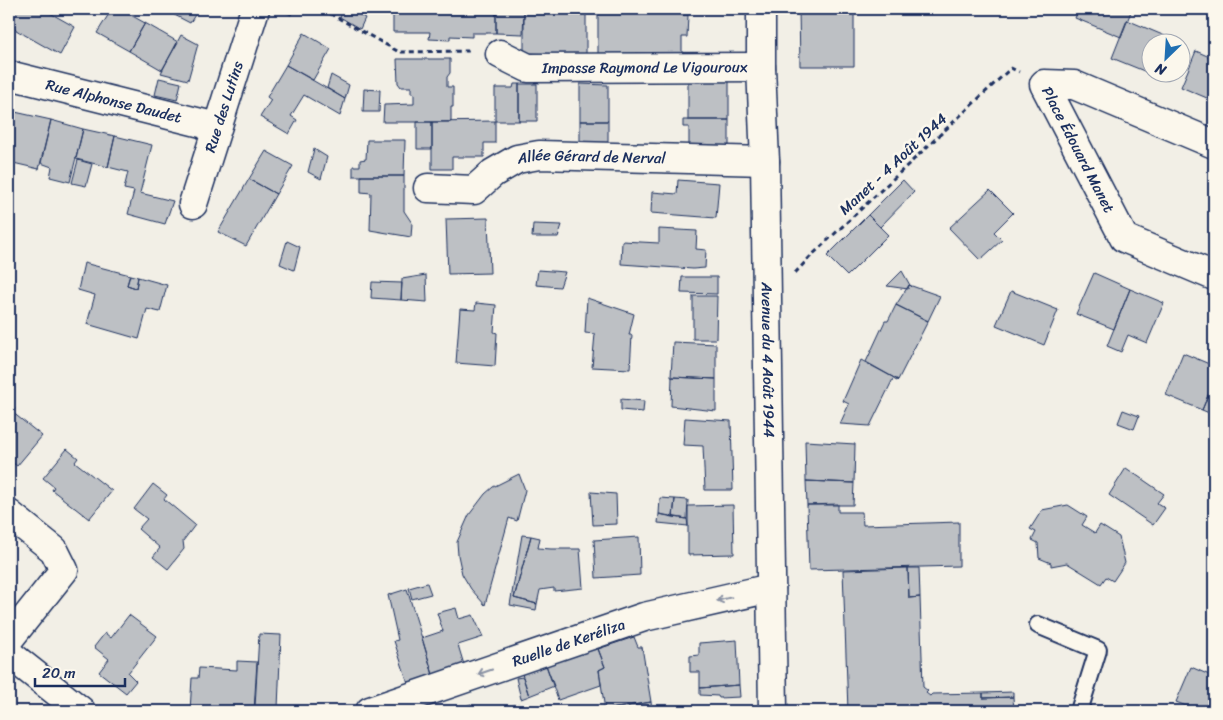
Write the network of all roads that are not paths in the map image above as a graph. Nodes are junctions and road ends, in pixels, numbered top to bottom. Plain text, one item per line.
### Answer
1 (255, 9) edge
2 (761, 9) edge
3 (500, 54) road end
4 (761, 67) junction
5 (9, 75) edge
6 (217, 127) junction
7 (1214, 144) edge
8 (765, 161) junction
9 (428, 188) dead end
10 (192, 204) dead end
11 (1214, 276) edge
12 (9, 514) edge
13 (771, 588) junction
14 (1038, 625) dead end
15 (9, 639) edge
16 (9, 654) edge
17 (81, 711) edge
18 (370, 711) edge
19 (773, 711) edge
20 (1079, 711) edge

1 - 6 street, Rue des Lutins
2 - 4 street, Avenue du 4 Août 1944
3 - 4 street, Impasse Raymond Le Vigouroux
4 - 8 street, Avenue du 4 Août 1944
5 - 6 street, Rue Alphonse Daudet
6 - 10 street, Rue des Lutins
7 - 11 street, Place Édouard Manet
8 - 9 street, Allée Gérard de Nerval
8 - 13 street, Avenue du 4 Août 1944
12 - 15 street
13 -> 18 street, Ruelle de Keréliza
13 - 19 street, Avenue du 4 Août 1944
14 - 20 lane
16 - 17 street

